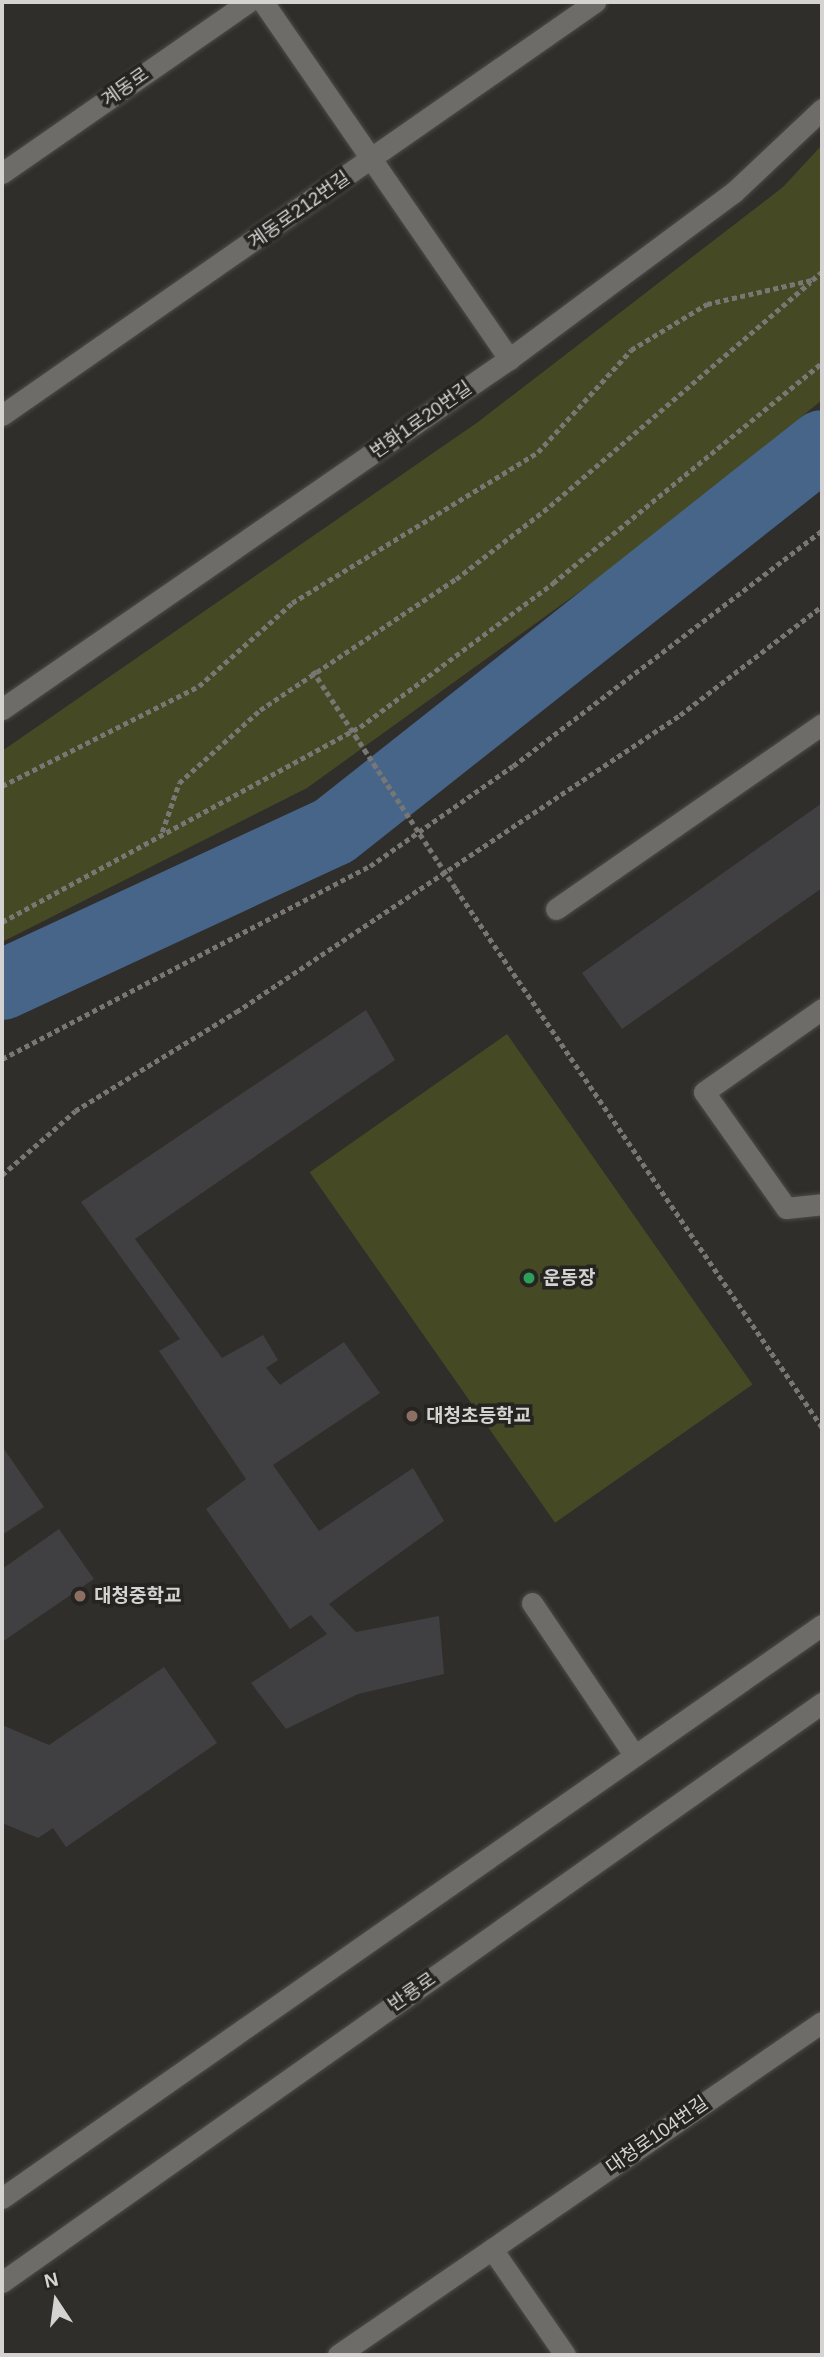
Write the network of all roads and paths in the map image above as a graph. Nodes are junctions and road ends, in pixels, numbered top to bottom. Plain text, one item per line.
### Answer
1 (248, 2) edge
2 (263, 2) edge
3 (595, 2) edge
4 (822, 108) edge
5 (372, 160) junction
6 (2, 173) edge
7 (822, 272) edge
8 (812, 280) junction
9 (509, 359) junction
10 (822, 363) edge
11 (2, 415) edge
12 (822, 531) edge
13 (822, 606) edge
14 (313, 671) junction
15 (2, 709) edge
16 (822, 724) edge
17 (2, 786) edge
18 (162, 833) junction
19 (556, 909) dead end
20 (2, 922) edge
21 (822, 1009) edge
22 (2, 1059) edge
23 (2, 1175) edge
24 (822, 1204) edge
25 (822, 1427) edge
26 (532, 1603) dead end
27 (822, 1625) edge
28 (822, 1703) edge
29 (635, 1756) junction
30 (822, 2022) edge
31 (2, 2198) edge
32 (492, 2249) junction
33 (2, 2282) edge
34 (338, 2355) edge
35 (565, 2355) edge

1 - 6 street, 계동로
2 - 5 street
3 - 5 street, 계동로212번길
4 - 9 street, 번화1로20번길
5 - 9 street
5 - 11 street, 계동로212번길
7 - 8 path
8 - 14 path
8 - 17 path
9 - 15 street, 번화1로20번길
10 - 18 path
12 - 22 path
13 - 23 path
14 - 18 path
14 - 25 path, bridge
16 - 19 street
18 - 20 path
21 - 24 street
26 - 29 street
27 - 29 street
28 - 33 street, 반룡로
29 - 31 street
30 - 32 street, 대청로104번길
32 - 34 street, 대청로104번길
32 - 35 street

